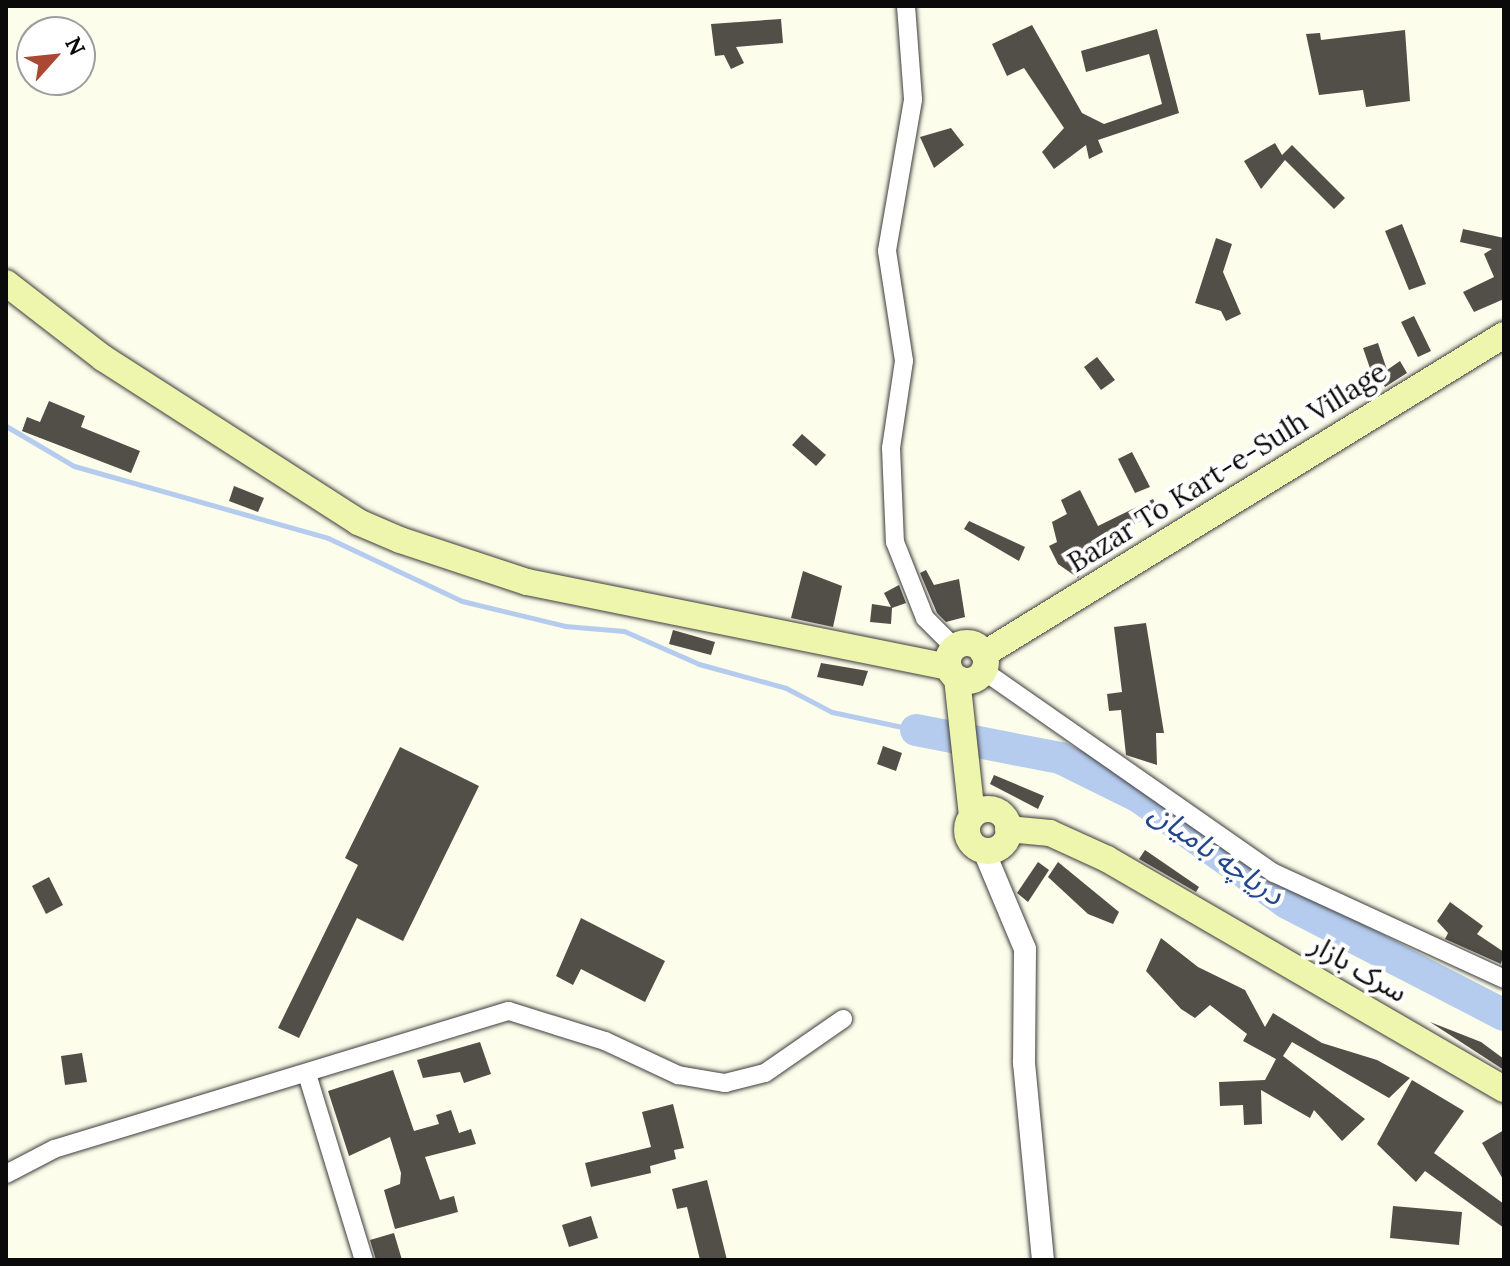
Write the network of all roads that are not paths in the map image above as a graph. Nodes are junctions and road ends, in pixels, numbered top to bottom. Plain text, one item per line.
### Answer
1 (900, 8) edge
2 (6, 283) edge
3 (1504, 335) edge
4 (967, 666) junction
5 (979, 813) junction
6 (1008, 829) junction
7 (984, 851) junction
8 (1504, 979) edge
9 (843, 1019) dead end
10 (307, 1074) junction
11 (1504, 1089) edge
12 (6, 1174) edge
13 (364, 1260) edge
14 (1043, 1260) edge

1 - 4 street
2 - 4 main road
3 - 4 main road, Bazar To Kart-e-Sulh Village
4 - 5 main road
4 - 8 street
5 - 6 main road
5 - 7 main road
6 - 7 main road
6 - 11 main road, سرک بازار
7 - 14 street
9 - 10 street
10 - 12 street
10 - 13 street

